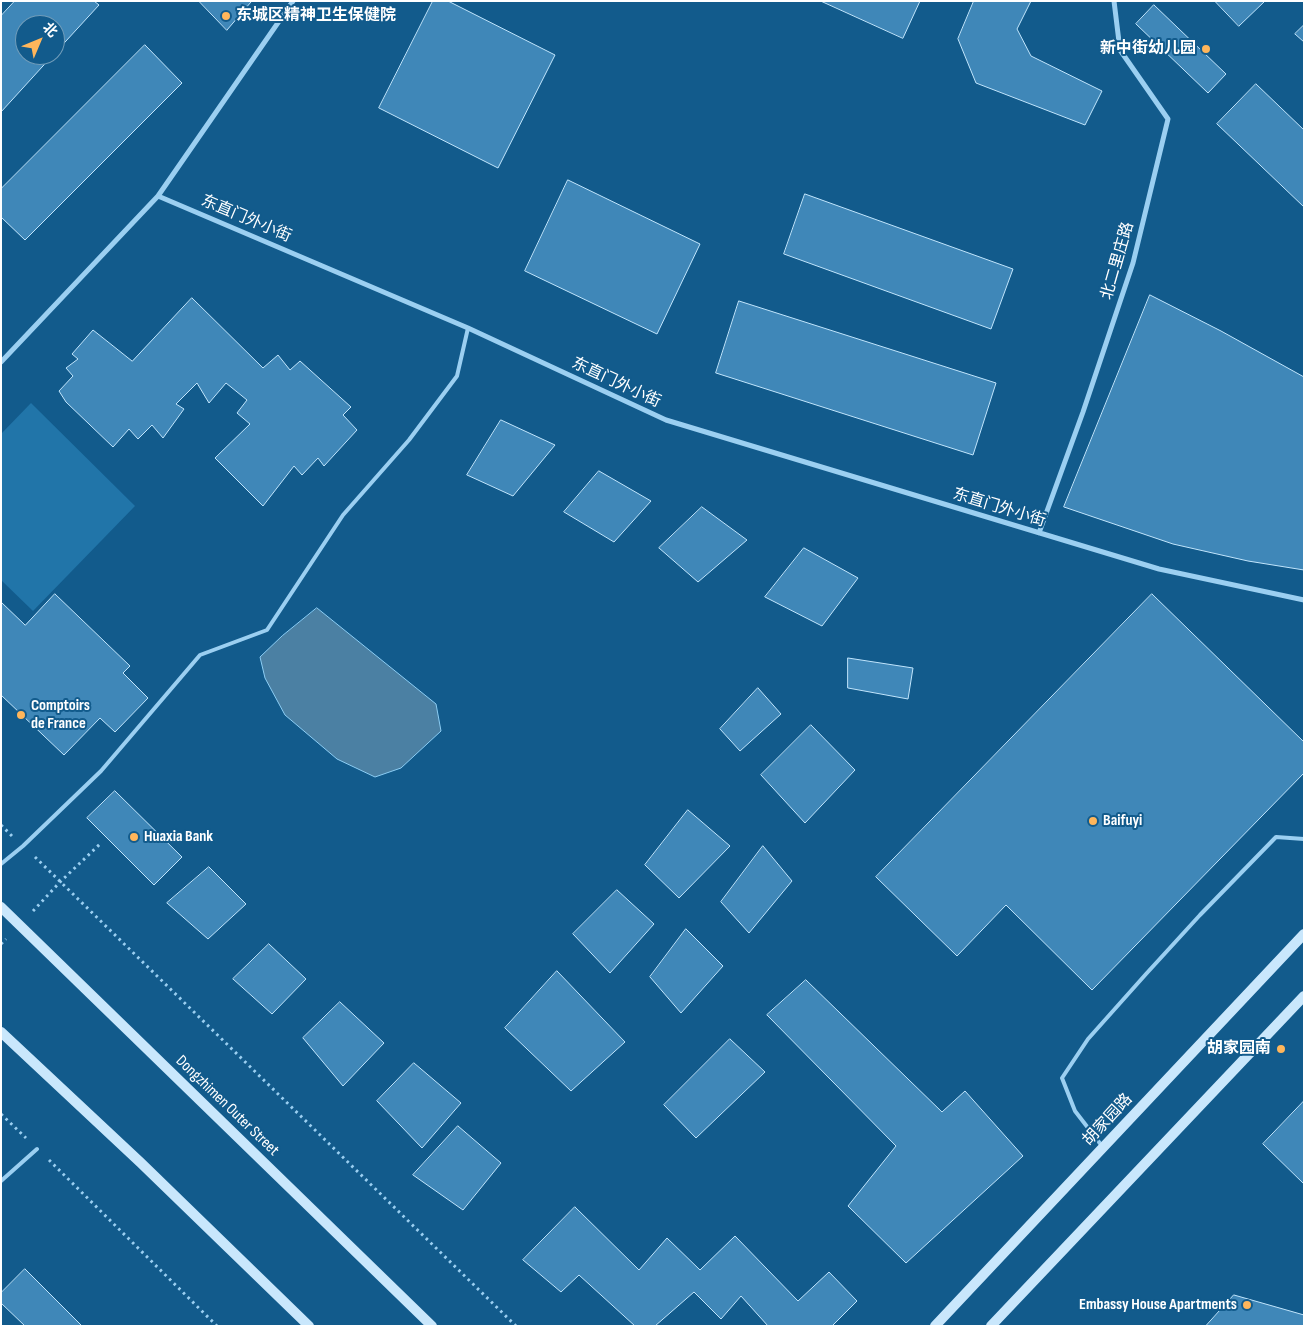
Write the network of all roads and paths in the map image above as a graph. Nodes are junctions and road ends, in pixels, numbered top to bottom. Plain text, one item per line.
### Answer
1 (293, 1) edge
2 (1114, 1) edge
3 (158, 196) junction
4 (468, 328) junction
5 (1, 362) edge
6 (1039, 533) junction
7 (1304, 600) edge
8 (1, 825) edge
9 (1304, 839) edge
10 (100, 844) dead end
11 (23, 846) junction
12 (1, 864) edge
13 (60, 882) junction
14 (1, 907) edge
15 (20, 925) junction
16 (1304, 934) edge
17 (1, 944) edge
18 (1304, 996) edge
19 (1, 1032) edge
20 (1, 1114) edge
21 (1103, 1147) junction
22 (37, 1148) junction
23 (1, 1181) edge
24 (216, 1326) edge
25 (309, 1326) edge
26 (432, 1326) edge
27 (516, 1326) edge
28 (934, 1326) edge
29 (991, 1326) edge

1 - 3 street
2 - 6 street, 北二里庄路
3 - 4 street, 东直门外小街
3 - 5 street
4 - 6 street, 东直门外小街
4 - 11 lane
6 - 7 street, 东直门外小街
8 - 11 path
9 - 21 lane
10 - 13 path
11 - 12 lane
11 - 13 path
13 - 15 path
13 - 27 path
14 - 15 main road, Dongzhimen Outer Street
15 - 17 path
15 - 26 main road, Dongzhimen Outer Street
16 - 21 main road, 胡家园路
18 - 29 main road
19 - 25 main road
20 - 22 path
21 - 28 main road, 胡家园路
22 - 23 lane
22 - 24 path

